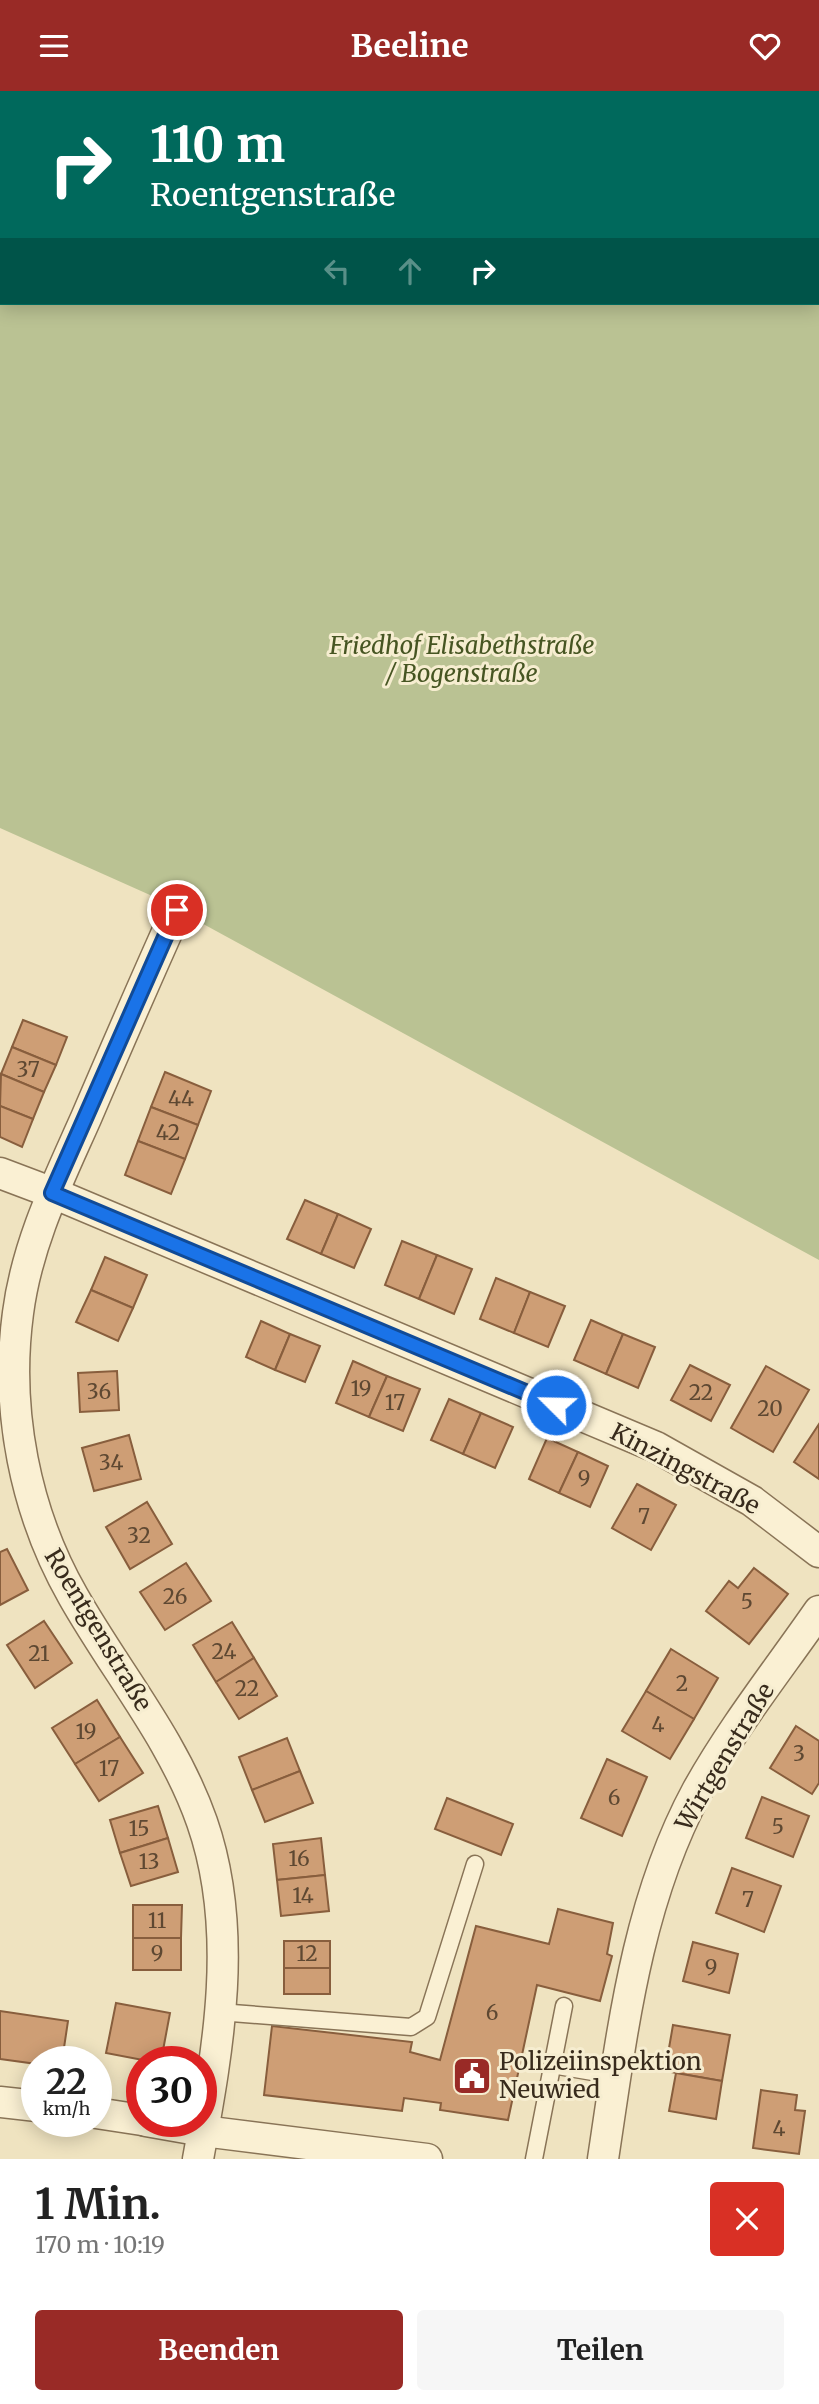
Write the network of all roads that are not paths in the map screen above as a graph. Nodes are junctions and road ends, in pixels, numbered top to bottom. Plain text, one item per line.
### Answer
1 (177, 910) dead end
2 (0, 1173) edge
3 (52, 1193) junction
4 (819, 1552) edge
5 (819, 1611) edge
6 (475, 1864) dead end
7 (564, 2006) dead end
8 (219, 2012) junction
9 (552, 2065) junction
10 (616, 2076) junction
11 (0, 2102) edge
12 (21, 2104) edge
13 (182, 2137) edge
14 (201, 2145) edge
15 (428, 2159) edge
16 (534, 2159) edge
17 (603, 2159) edge

1 - 3 street, Roentgenstraße
2 - 3 street, Kinzingstraße
3 - 4 street, Kinzingstraße
3 - 8 street, Roentgenstraße
5 - 10 street, Wirtgenstraße
6 - 8 lane
7 - 9 lane
8 - 14 street, Roentgenstraße
9 - 10 lane
9 - 16 lane
10 - 17 street, Wirtgenstraße
11 - 12 street
13 - 14 street
14 - 15 street

